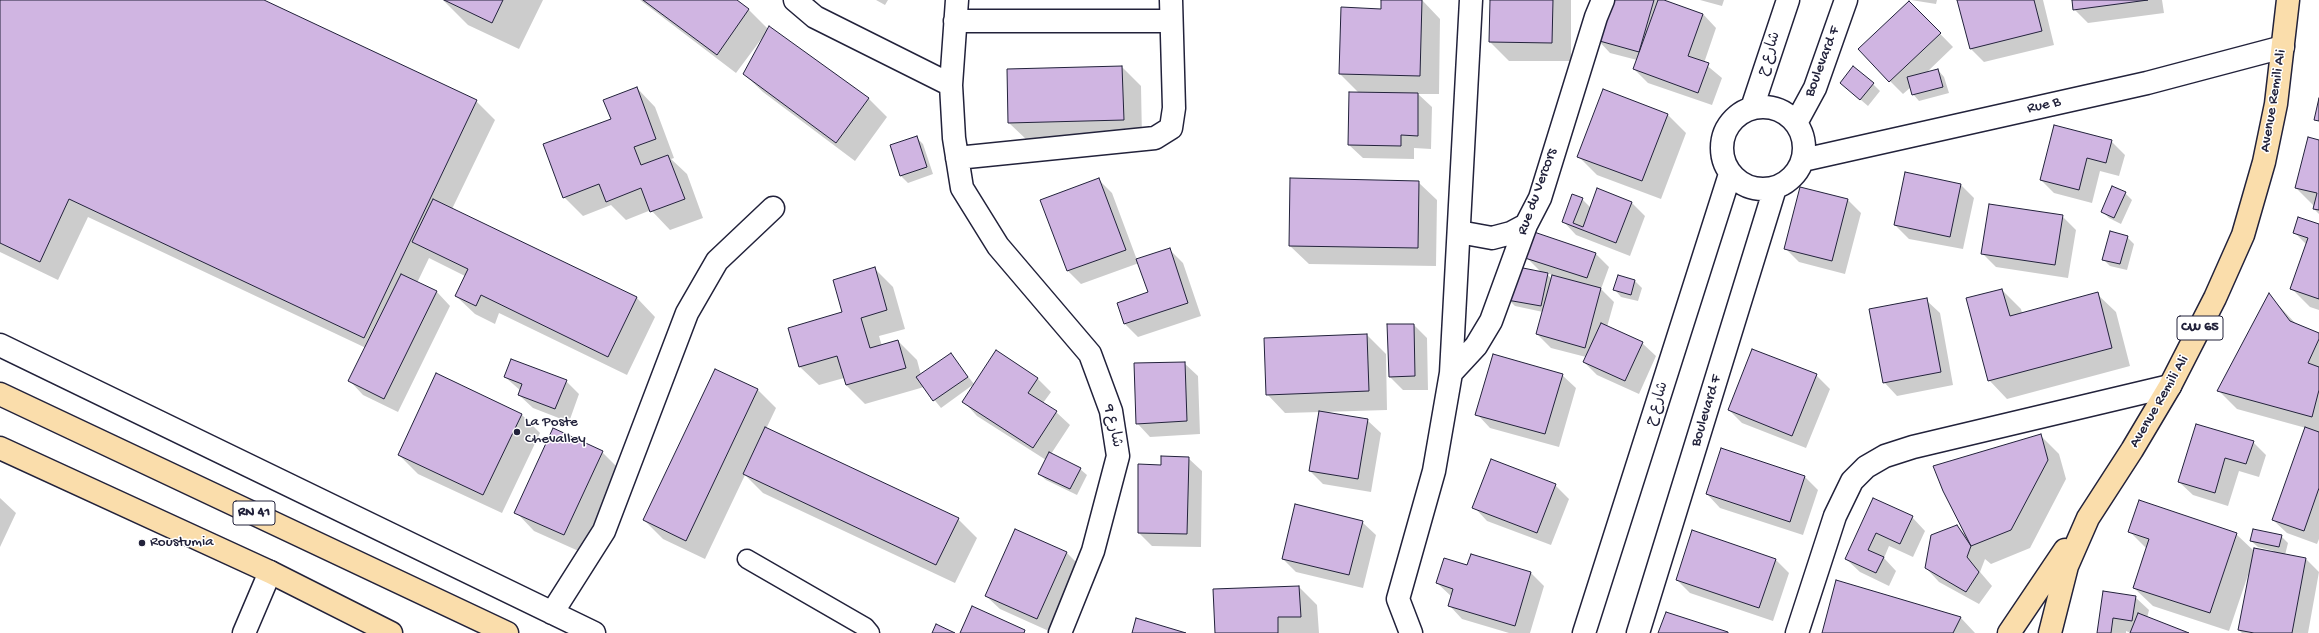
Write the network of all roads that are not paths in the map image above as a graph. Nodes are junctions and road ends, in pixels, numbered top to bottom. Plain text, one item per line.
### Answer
1 (795, 0) edge
2 (957, 0) edge
3 (1471, 0) edge
4 (1603, 0) edge
5 (1788, 0) edge
6 (1846, 0) edge
7 (2288, 0) edge
8 (1171, 10) edge
9 (955, 21) junction
10 (2283, 47) junction
11 (951, 85) junction
12 (1752, 108) junction
13 (1796, 122) junction
14 (957, 158) junction
15 (1804, 160) junction
16 (1730, 174) junction
17 (1775, 188) junction
18 (773, 208) dead end
19 (1526, 225) junction
20 (1458, 232) junction
21 (0, 345) edge
22 (1450, 373) junction
23 (2170, 386) junction
24 (0, 394) edge
25 (0, 448) edge
26 (2088, 518) junction
27 (747, 558) dead end
28 (270, 572) junction
29 (552, 613) junction
30 (377, 630) edge
31 (244, 633) edge
32 (507, 633) edge
33 (594, 633) edge
34 (870, 633) edge
35 (1060, 633) edge
36 (1411, 633) edge
37 (1584, 633) edge
38 (1638, 633) edge
39 (1797, 633) edge
40 (2009, 633) edge
41 (2050, 633) edge

1 - 11 street
2 - 9 street, شارع 9
3 - 20 street
4 - 19 street, Rue du Vercors
5 - 12 street, شارع ح
6 - 13 street, Boulevard F
7 - 10 main road, Avenue Remili Ali / CW 65
8 - 9 street
8 - 14 street
9 - 11 street, شارع 9
10 - 15 street, Rue B
10 - 23 main road, Avenue Remili Ali / CW 65
11 - 14 street, شارع 9
12 - 13 street
12 - 16 street
13 - 15 street
14 - 35 street, شارع 9
15 - 17 street
16 - 17 street
16 - 37 street, شارع ح
17 - 38 street, Boulevard F
18 - 29 street
19 - 20 street
19 - 22 street, Rue du Vercors
20 - 22 street
21 - 29 street
22 - 36 street
23 - 26 main road, Avenue Remili Ali / CW 65
23 - 39 street
24 - 32 main road, RN 41
25 - 28 main road
26 - 40 main road
26 - 41 main road, Avenue Remili Ali / CW 65
27 - 34 lane
28 - 30 main road
28 - 31 street
29 - 33 street

